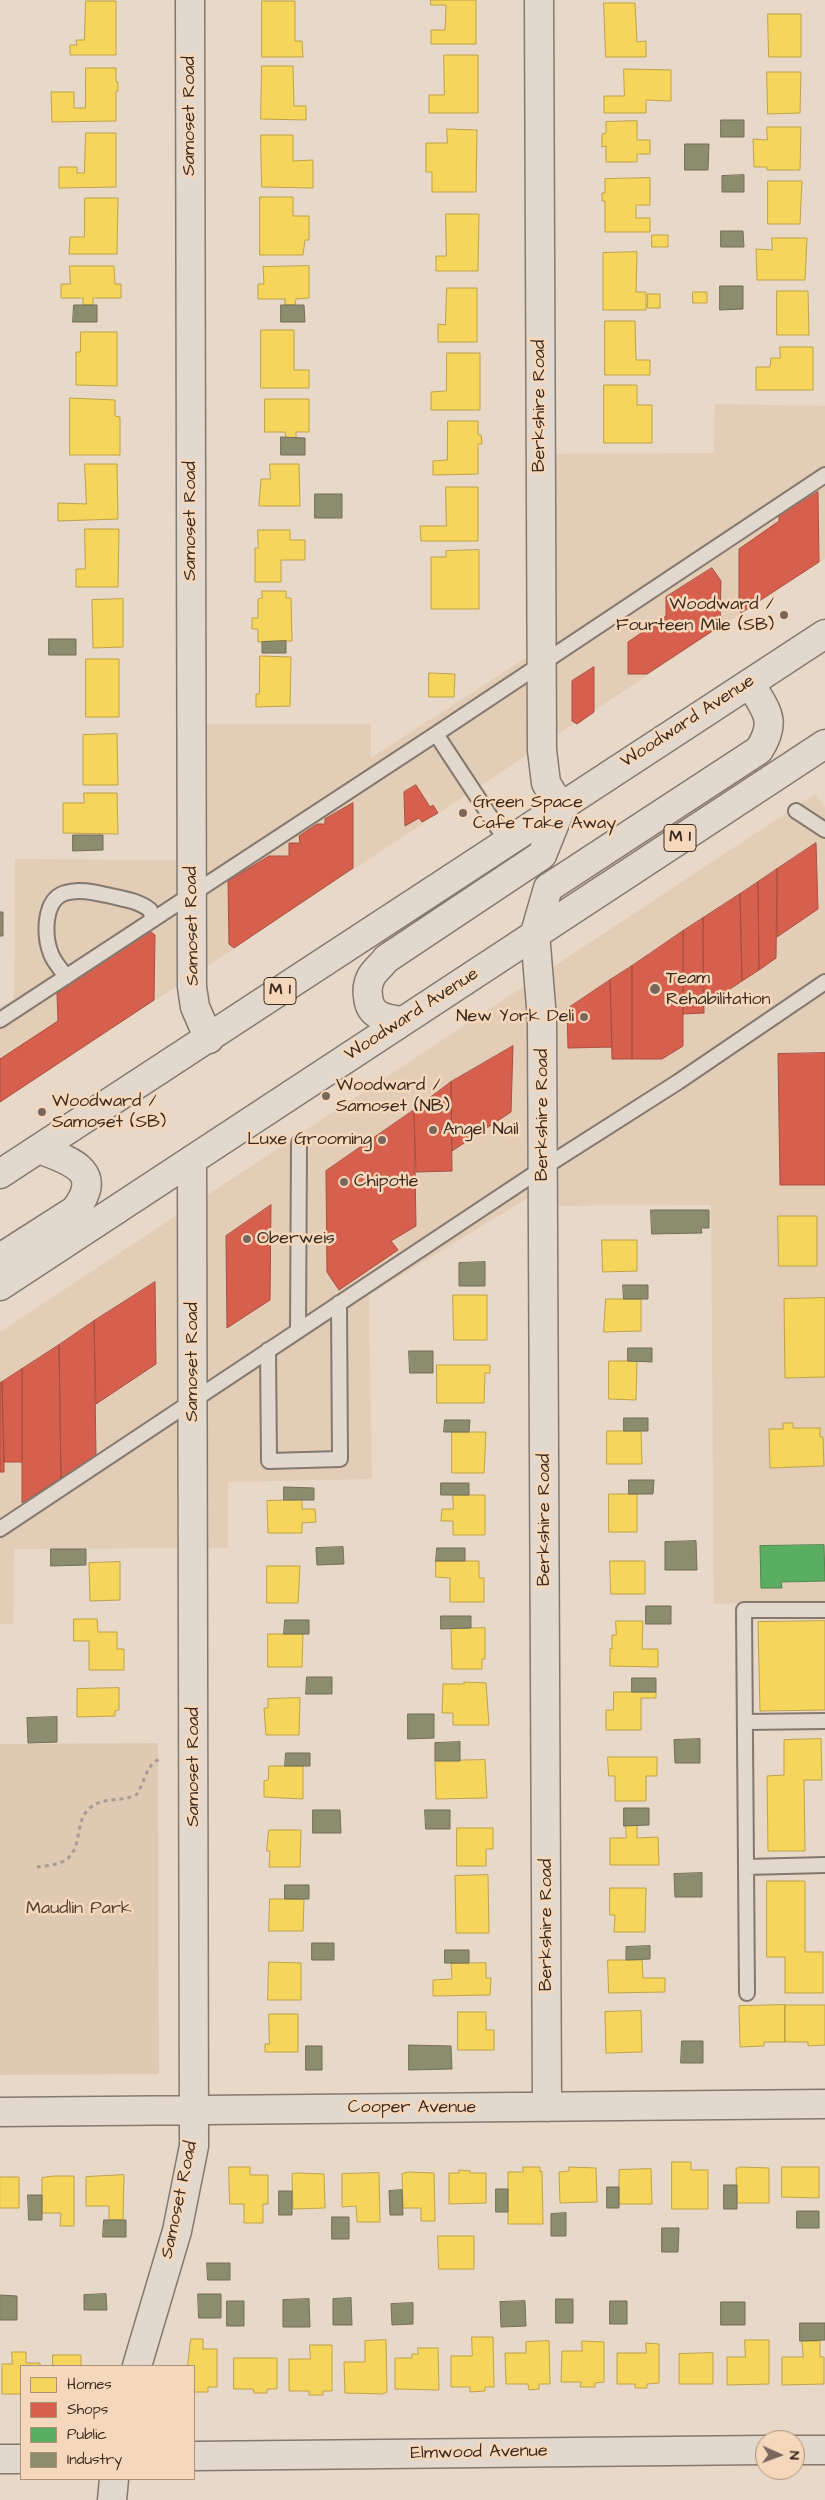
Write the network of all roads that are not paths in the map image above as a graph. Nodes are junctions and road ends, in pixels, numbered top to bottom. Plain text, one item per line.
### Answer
1 (190, 0) edge
2 (539, 0) edge
3 (825, 475) edge
4 (825, 634) edge
5 (541, 664) junction
6 (750, 683) junction
7 (436, 734) junction
8 (825, 744) edge
9 (561, 808) junction
10 (796, 811) dead end
11 (825, 830) edge
12 (507, 842) junction
13 (192, 894) junction
14 (153, 920) junction
15 (535, 934) junction
16 (66, 976) junction
17 (825, 982) edge
18 (0, 1020) edge
19 (402, 1021) junction
20 (209, 1039) junction
21 (299, 1143) dead end
22 (39, 1149) junction
23 (192, 1160) junction
24 (543, 1168) junction
25 (0, 1174) edge
26 (0, 1258) edge
27 (0, 1286) edge
28 (339, 1304) junction
29 (298, 1330) junction
30 (268, 1350) junction
31 (193, 1400) junction
32 (0, 1529) edge
33 (825, 1610) edge
34 (825, 1721) edge
35 (745, 1722) junction
36 (825, 1865) edge
37 (746, 1867) junction
38 (747, 1993) dead end
39 (825, 2104) edge
40 (547, 2107) junction
41 (195, 2110) junction
42 (0, 2112) edge
43 (137, 2365) edge
44 (755, 2450) edge
45 (805, 2450) edge
46 (825, 2450) edge
47 (195, 2456) edge
48 (0, 2459) edge
49 (20, 2459) edge
50 (114, 2480) edge
51 (112, 2500) edge

1 - 13 street, Samoset Road
2 - 5 street, Berkshire Road
3 - 5 lane
4 - 6 street, Woodward Avenue / M 1
5 - 7 lane
5 - 9 street, Berkshire Road
6 - 9 street, Woodward Avenue / M 1
6 - 15 street
7 - 12 lane
7 - 13 lane
8 - 15 street, Woodward Avenue / M 1
9 - 12 street, Woodward Avenue / M 1
9 - 19 street
10 - 11 lane
12 - 20 street, Woodward Avenue / M 1
13 - 14 lane
13 - 20 street, Samoset Road
14 - 16 lane
14 - 16 lane
15 - 19 street, Woodward Avenue / M 1
15 - 24 street, Berkshire Road
16 - 18 lane
17 - 24 lane
19 - 23 street, Woodward Avenue / M 1
20 - 22 street, Woodward Avenue / M 1
21 - 29 lane
22 - 25 street, Woodward Avenue / M 1
22 - 26 street
23 - 27 street, Woodward Avenue / M 1
23 - 31 street, Samoset Road
24 - 28 lane
24 - 40 street, Berkshire Road
28 - 29 lane
28 - 30 lane
29 - 30 lane
30 - 31 lane
31 - 32 lane
31 - 41 street, Samoset Road
33 - 35 lane
34 - 35 lane
35 - 37 lane
36 - 37 lane
37 - 38 lane
39 - 40 street, Cooper Avenue
40 - 41 street, Cooper Avenue
41 - 42 street, Cooper Avenue
41 - 43 street, Samoset Road
44 - 47 street, Elmwood Avenue
45 - 46 street
48 - 49 street
50 - 51 street

